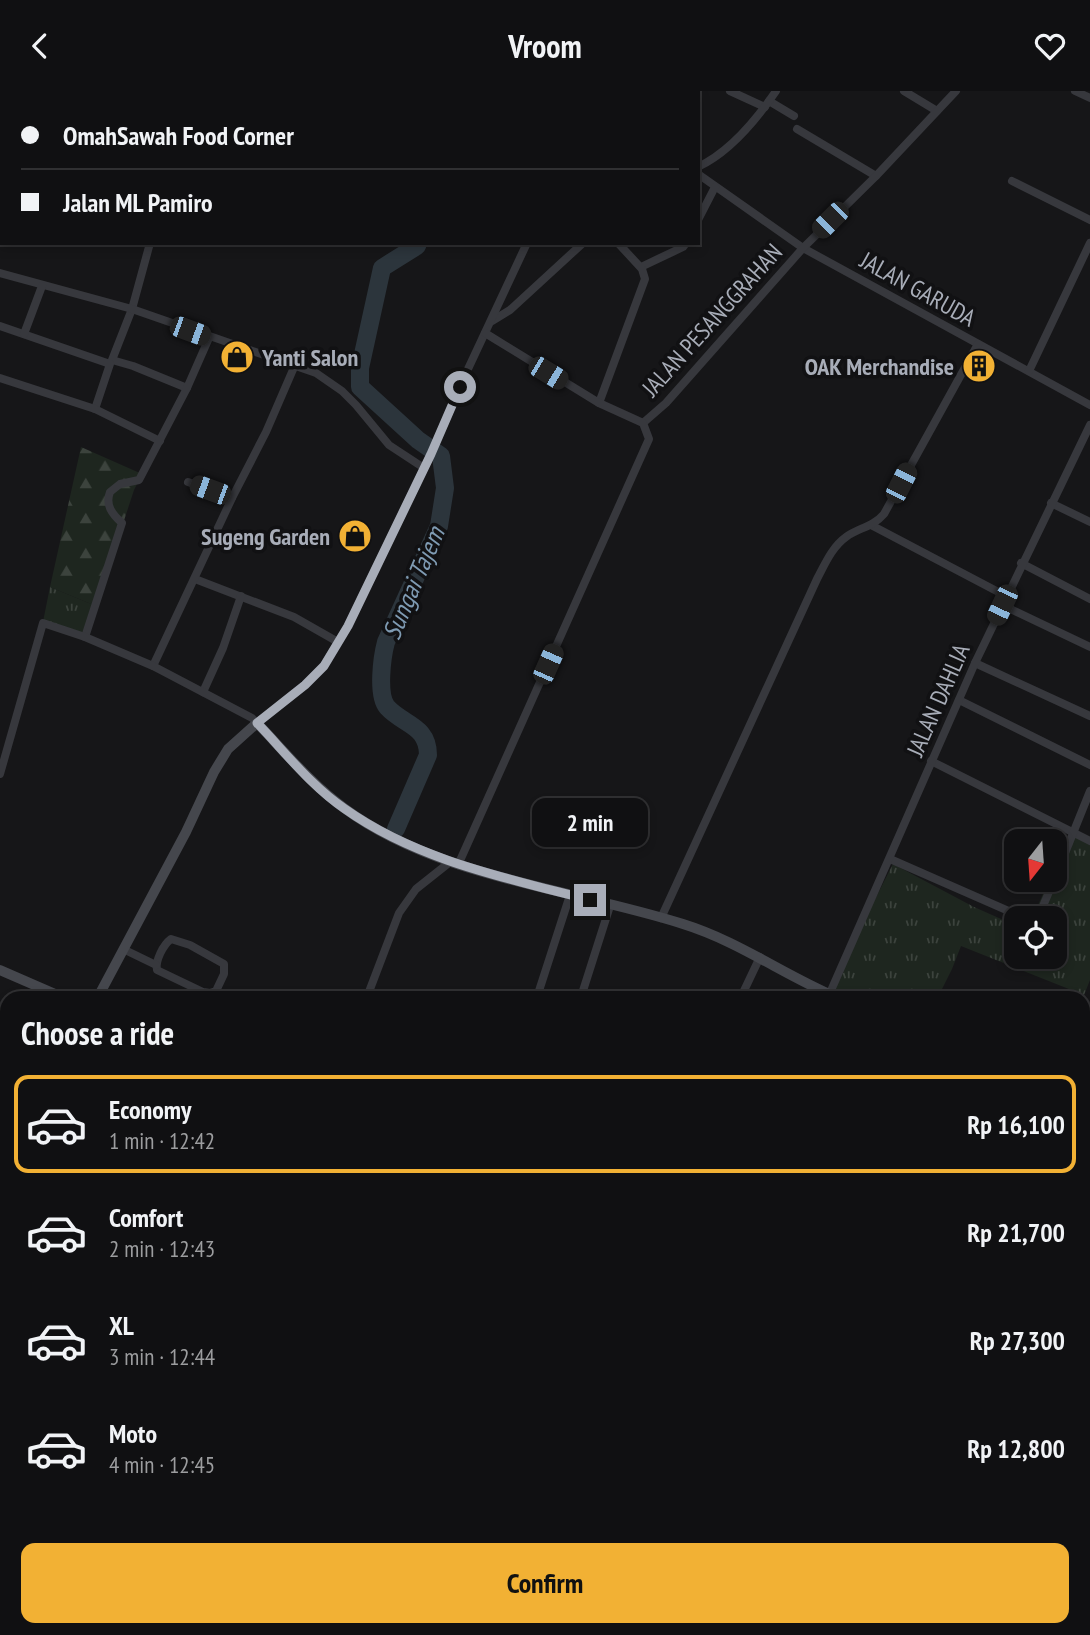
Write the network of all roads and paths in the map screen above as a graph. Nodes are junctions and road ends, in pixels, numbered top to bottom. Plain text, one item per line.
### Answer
1 (730, 91) edge
2 (776, 91) edge
3 (904, 91) edge
4 (956, 91) edge
5 (1075, 91) edge
6 (1090, 98) edge
7 (767, 104) junction
8 (937, 111) junction
9 (794, 115) dead end
10 (797, 129) dead end
11 (700, 166) edge
12 (700, 176) edge
13 (876, 176) junction
14 (1012, 181) dead end
15 (715, 187) junction
16 (700, 216) edge
17 (1090, 220) edge
18 (1090, 243) edge
19 (149, 245) edge
20 (526, 245) edge
21 (581, 245) edge
22 (620, 245) edge
23 (684, 245) edge
24 (803, 248) junction
25 (641, 267) junction
26 (0, 273) edge
27 (42, 286) junction
28 (132, 309) junction
29 (490, 322) junction
30 (0, 326) edge
31 (485, 333) junction
32 (24, 334) junction
33 (209, 338) junction
34 (978, 344) junction
35 (295, 365) junction
36 (1028, 371) junction
37 (0, 378) edge
38 (187, 388) junction
39 (599, 403) junction
40 (1090, 405) edge
41 (95, 409) junction
42 (643, 423) junction
43 (1090, 425) edge
44 (160, 441) junction
45 (424, 468) junction
46 (188, 482) dead end
47 (232, 498) junction
48 (1051, 503) junction
49 (1090, 522) edge
50 (871, 525) junction
51 (1021, 563) junction
52 (195, 579) junction
53 (240, 596) junction
54 (1006, 596) junction
55 (1090, 599) edge
56 (1002, 605) junction
57 (85, 637) junction
58 (338, 642) junction
59 (1090, 647) edge
60 (975, 663) junction
61 (153, 666) junction
62 (203, 692) junction
63 (959, 700) junction
64 (1090, 716) edge
65 (257, 723) junction
66 (931, 761) junction
67 (1090, 765) edge
68 (0, 774) edge
69 (1090, 791) edge
70 (1074, 833) junction
71 (1090, 841) edge
72 (1068, 848) edge
73 (890, 859) junction
74 (454, 863) junction
75 (570, 895) junction
76 (610, 906) junction
77 (1004, 909) edge
78 (661, 918) junction
79 (124, 949) junction
80 (760, 957) junction
81 (156, 965) junction
82 (0, 970) edge
83 (48, 991) edge
84 (101, 991) edge
85 (202, 991) edge
86 (216, 991) edge
87 (369, 991) edge
88 (539, 991) edge
89 (583, 991) edge
90 (744, 991) edge
91 (820, 991) edge
92 (829, 991) edge

1 - 7 street
2 - 7 street
3 - 8 street
4 - 8 street, JALAN PESANGGRAHAN
5 - 6 street
7 - 9 street
7 - 11 street
8 - 13 street, JALAN PESANGGRAHAN
10 - 13 street
12 - 15 street, JALAN GARUDA
13 - 24 street, JALAN PESANGGRAHAN
14 - 17 street
15 - 16 street
15 - 24 street, JALAN GARUDA
18 - 36 street
19 - 28 street
20 - 29 street
21 - 29 street
22 - 25 street
23 - 25 street
24 - 34 street, JALAN GARUDA
24 - 42 street, JALAN PESANGGRAHAN
25 - 39 street
26 - 27 street
27 - 28 street
27 - 32 street
28 - 33 street
28 - 38 street
29 - 31 street
30 - 32 street
31 - 39 street
31 - 45 street
32 - 41 street
33 - 35 street
33 - 38 street
34 - 36 street, JALAN GARUDA
34 - 50 street
35 - 45 street
35 - 47 street
36 - 40 street, JALAN GARUDA
37 - 41 street
38 - 44 street
39 - 42 street
41 - 44 street
42 - 74 street
43 - 48 street, JALAN DAHLIA
44 - 57 street
45 - 58 street
46 - 47 street
47 - 52 street
48 - 49 street
48 - 51 street, JALAN DAHLIA
50 - 54 street
50 - 78 street
51 - 54 street, JALAN DAHLIA
51 - 55 street
52 - 53 street
52 - 61 street
53 - 58 street
53 - 62 street
54 - 56 street, JALAN DAHLIA
56 - 59 street
56 - 60 street, JALAN DAHLIA
57 - 61 street
57 - 68 street
58 - 65 street
60 - 63 street, JALAN DAHLIA
60 - 64 street
61 - 62 street
62 - 65 street
63 - 66 street, JALAN DAHLIA
63 - 67 street
65 - 74 street
65 - 79 street
66 - 70 street
66 - 73 street, JALAN DAHLIA
69 - 70 street
70 - 71 street
70 - 72 street
73 - 77 street
73 - 92 street, JALAN DAHLIA
74 - 75 street
74 - 87 street
75 - 76 street
75 - 88 street
76 - 78 street
76 - 89 street
78 - 80 street
79 - 81 street
79 - 84 street
80 - 90 street
80 - 91 street
81 - 85 street
81 - 86 street
82 - 83 street

